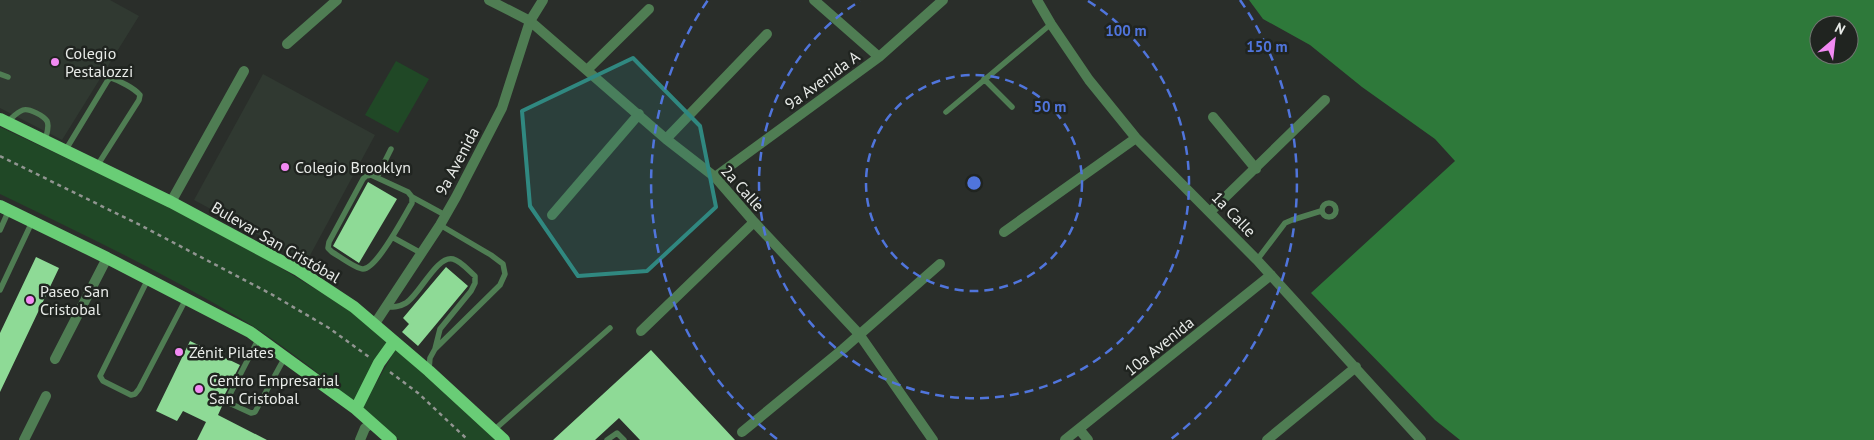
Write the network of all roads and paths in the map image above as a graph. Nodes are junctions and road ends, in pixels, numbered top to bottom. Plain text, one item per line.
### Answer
1 (337, 0) edge
2 (488, 0) edge
3 (543, 0) edge
4 (814, 0) edge
5 (943, 0) edge
6 (1038, 0) edge
7 (649, 10) dead end
8 (530, 21) junction
9 (1051, 24) junction
10 (767, 34) dead end
11 (287, 44) dead end
12 (879, 57) junction
13 (587, 70) junction
14 (244, 71) dead end
15 (0, 74) edge
16 (8, 77) dead end
17 (984, 79) junction
18 (1325, 100) dead end
19 (1012, 107) dead end
20 (946, 112) dead end
21 (639, 114) junction
22 (1213, 117) dead end
23 (3, 121) edge
24 (1136, 138) junction
25 (666, 139) junction
26 (45, 141) junction
27 (391, 149) dead end
28 (65, 151) junction
29 (0, 156) edge
30 (96, 166) junction
31 (1256, 169) junction
32 (377, 177) junction
33 (715, 177) junction
34 (412, 197) junction
35 (171, 202) junction
36 (4, 208) edge
37 (1321, 211) dead end
38 (1210, 212) junction
39 (552, 215) dead end
40 (442, 220) junction
41 (32, 222) junction
42 (754, 222) junction
43 (0, 230) edge
44 (1004, 232) dead end
45 (392, 237) junction
46 (422, 252) junction
47 (107, 258) junction
48 (1257, 260) junction
49 (940, 264) dead end
50 (1271, 275) junction
51 (148, 279) junction
52 (0, 290) edge
53 (186, 298) junction
54 (386, 307) junction
55 (374, 325) junction
56 (610, 328) dead end
57 (641, 331) dead end
58 (859, 334) junction
59 (259, 338) junction
60 (394, 342) junction
61 (435, 349) junction
62 (285, 356) junction
63 (55, 359) dead end
64 (379, 363) junction
65 (1356, 367) junction
66 (429, 371) junction
67 (46, 396) dead end
68 (356, 408) junction
69 (372, 423) junction
70 (1079, 429) junction
71 (494, 430) junction
72 (742, 432) dead end
73 (24, 440) edge
74 (360, 440) edge
75 (391, 440) edge
76 (468, 440) edge
77 (504, 440) edge
78 (607, 440) edge
79 (624, 440) edge
80 (933, 440) edge
81 (1066, 440) edge
82 (1088, 440) edge
83 (1267, 440) edge
84 (1421, 440) edge

1 - 11 street
2 - 8 street, 2a Calle
3 - 8 street, 9a Avenida
4 - 12 street
5 - 12 street, 9a Avenida A
6 - 9 street, 1a Calle
7 - 13 street
8 - 13 street, 2a Calle
8 - 40 street, 9a Avenida
9 - 17 lane
9 - 24 street, 1a Calle
10 - 25 street
12 - 33 street, 9a Avenida A
13 - 21 street, 2a Calle
14 - 35 street
15 - 16 lane
17 - 19 lane
17 - 20 lane
18 - 31 street
21 - 25 street, 2a Calle
21 - 39 street
22 - 31 street
23 - 26 main road, Bulevar San Cristóbal
23 - 26 lane
24 - 38 street, 1a Calle
24 - 44 street
25 - 33 street, 2a Calle
26 - 28 main road, Bulevar San Cristóbal
27 - 32 lane
28 - 30 main road, Bulevar San Cristóbal
28 - 30 lane
29 - 64 path
30 - 35 main road, Bulevar San Cristóbal
31 - 38 street
32 - 34 lane
32 - 45 lane
33 - 42 street, 2a Calle
34 - 40 lane
34 - 45 lane
35 - 55 main road, Bulevar San Cristóbal
36 - 41 main road
36 - 43 lane
37 - 48 lane
38 - 48 street, 1a Calle
40 - 46 street, 9a Avenida
40 - 61 lane
41 - 47 main road
41 - 52 lane
42 - 57 street
42 - 58 street, 2a Calle
45 - 46 lane
46 - 54 street, 9a Avenida
47 - 51 main road
47 - 63 street
48 - 50 street, 1a Calle
49 - 58 street
50 - 65 street, 1a Calle
50 - 70 street, 10a Avenida
51 - 53 main road
51 - 53 lane
53 - 59 main road
54 - 55 street, 9a Avenida
54 - 61 lane
55 - 60 main road, Bulevar San Cristóbal
56 - 71 lane
58 - 72 street
58 - 80 street, 2a Calle
59 - 62 main road
59 - 62 lane
60 - 64 main road
60 - 66 main road, Bulevar San Cristóbal
61 - 66 lane
62 - 68 main road
64 - 68 main road
64 - 76 path
65 - 83 street
65 - 84 street, 1a Calle
66 - 71 main road, Bulevar San Cristóbal
67 - 73 street
68 - 69 main road
69 - 74 street
69 - 75 main road
70 - 81 street, 10a Avenida
70 - 82 street
71 - 77 main road, Bulevar San Cristóbal
78 - 79 lane

